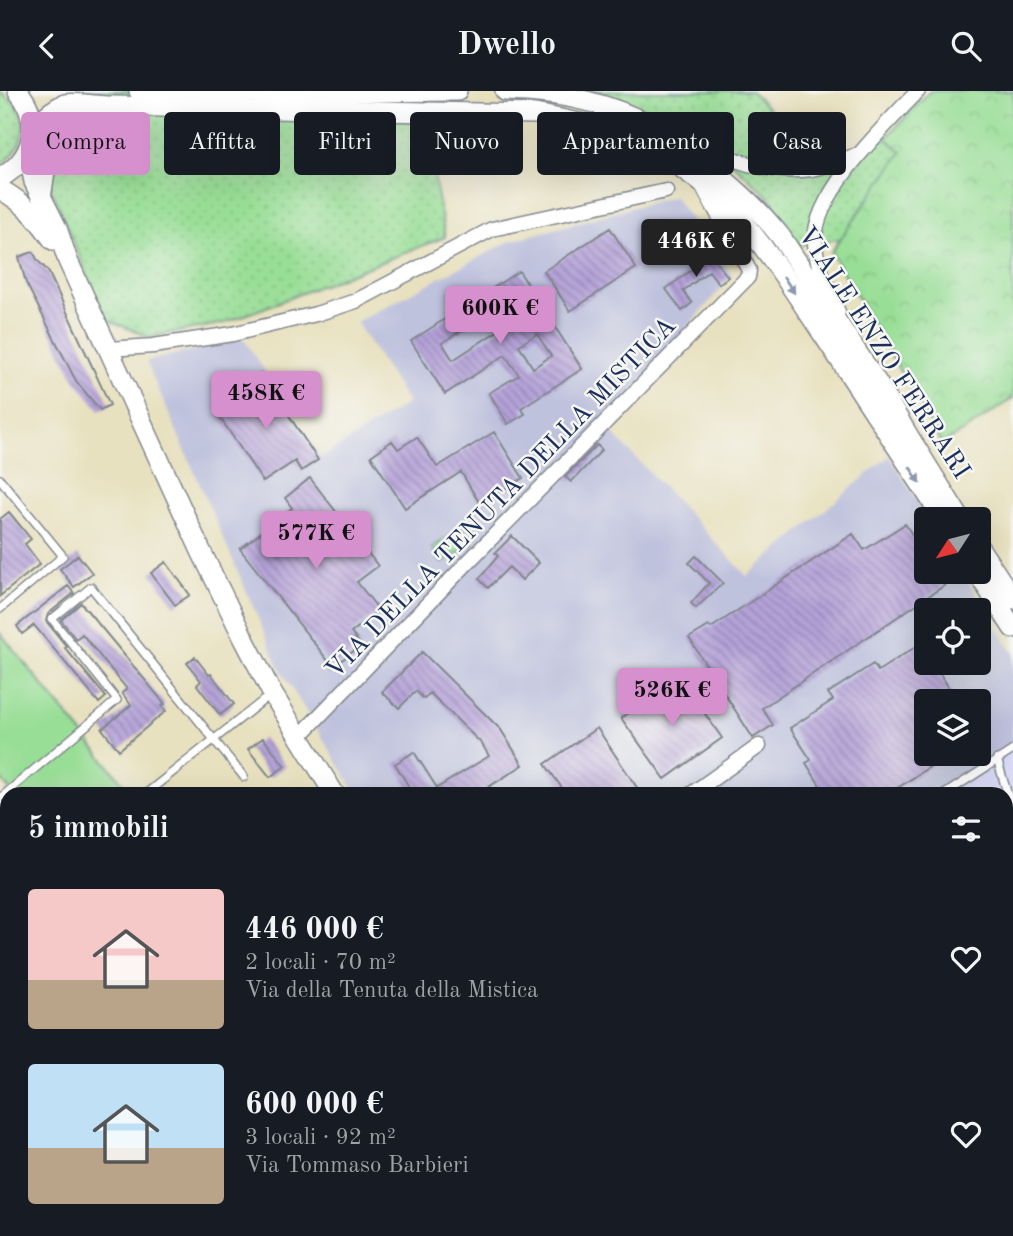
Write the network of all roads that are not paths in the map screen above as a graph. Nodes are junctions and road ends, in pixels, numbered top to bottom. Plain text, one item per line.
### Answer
1 (18, 91) edge
2 (139, 91) edge
3 (457, 91) edge
4 (505, 91) edge
5 (918, 91) edge
6 (87, 105) junction
7 (30, 112) edge
8 (53, 112) edge
9 (619, 112) edge
10 (858, 155) junction
11 (21, 159) edge
12 (734, 160) edge
13 (33, 175) edge
14 (718, 175) edge
15 (0, 178) edge
16 (701, 183) junction
17 (0, 189) edge
18 (666, 191) dead end
19 (44, 200) junction
20 (68, 261) junction
21 (849, 338) junction
22 (109, 349) junction
23 (0, 479) edge
24 (935, 507) edge
25 (953, 507) edge
26 (991, 566) edge
27 (985, 585) edge
28 (1013, 599) edge
29 (0, 609) edge
30 (1013, 628) edge
31 (272, 693) junction
32 (299, 737) junction
33 (214, 739) junction
34 (759, 746) dead end
35 (1013, 750) edge
36 (997, 759) junction
37 (244, 777) dead end
38 (13, 787) edge
39 (154, 787) edge
40 (330, 787) edge
41 (701, 787) edge
42 (955, 787) edge
43 (1005, 787) edge

1 - 7 main road
2 - 3 main road
4 - 9 main road, VIALE ENZO FERRARI
5 - 10 street
6 - 8 main road, VIALE ENZO FERRARI
6 - 16 main road, VIALE ENZO FERRARI
6 - 19 main road
10 - 12 street
10 - 21 street
11 - 15 main road
13 - 19 main road
14 - 21 main road, VIALE ENZO FERRARI
16 -> 24 main road, VIALE ENZO FERRARI
16 - 32 street, VIA DELLA TENUTA DELLA MISTICA
17 - 20 main road
18 - 22 street
19 - 20 main road
20 - 22 main road
21 - 25 main road, VIALE ENZO FERRARI
22 - 31 main road
23 - 29 lane
26 - 28 main road
27 - 30 main road
31 - 32 main road
31 - 33 lane
32 - 40 main road
33 - 37 lane
33 - 38 lane
33 - 39 lane
34 - 41 street
35 - 36 lane
36 - 42 lane
36 - 43 lane

